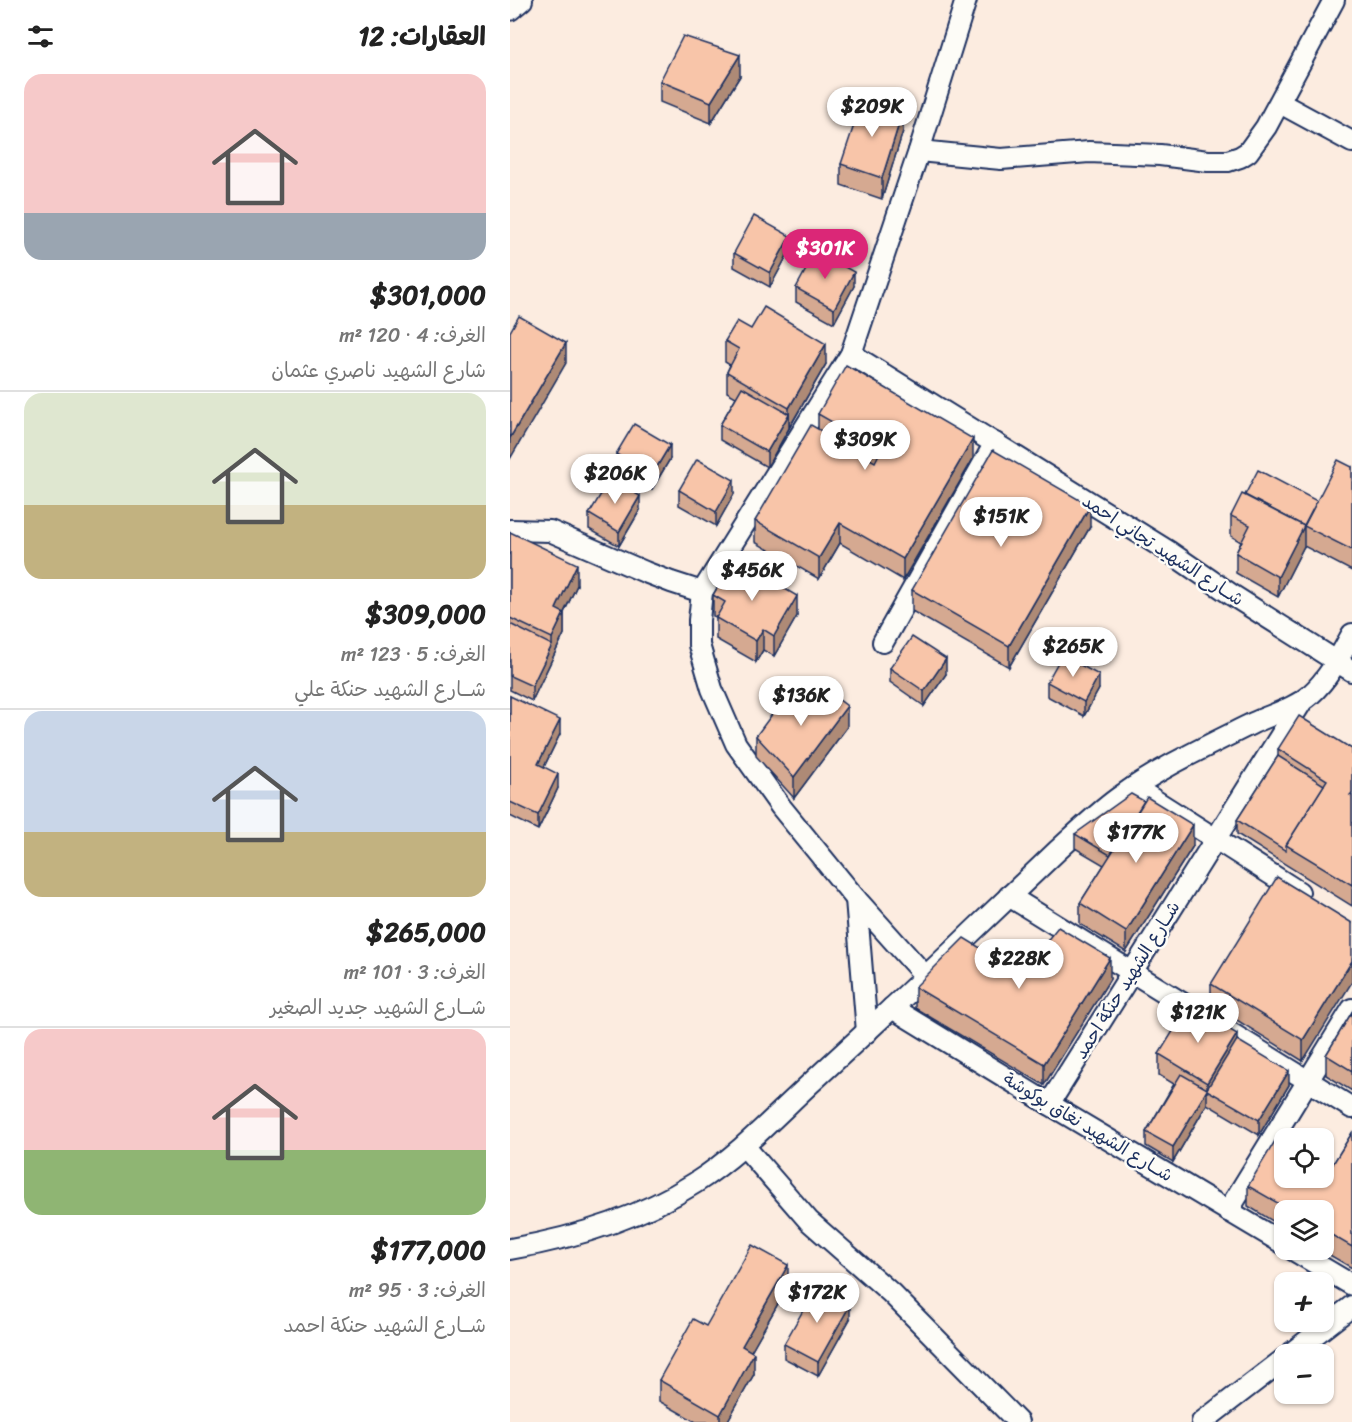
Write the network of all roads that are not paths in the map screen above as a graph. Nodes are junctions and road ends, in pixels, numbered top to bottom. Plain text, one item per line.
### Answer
1 (522, 0) edge
2 (966, 0) edge
3 (1334, 0) edge
4 (510, 10) edge
5 (1280, 103) junction
6 (1352, 142) edge
7 (919, 151) junction
8 (851, 354) junction
9 (995, 443) junction
10 (510, 530) edge
11 (702, 592) junction
12 (1352, 634) edge
13 (883, 642) dead end
14 (1344, 667) edge
15 (1301, 703) junction
16 (1134, 787) junction
17 (1215, 839) junction
18 (1009, 896) junction
19 (856, 899) junction
20 (1313, 901) edge
21 (1131, 973) junction
22 (926, 977) junction
23 (892, 1008) junction
24 (1352, 1009) edge
25 (867, 1032) junction
26 (1307, 1081) junction
27 (1049, 1104) junction
28 (1352, 1108) edge
29 (745, 1147) junction
30 (1228, 1211) junction
31 (1274, 1238) edge
32 (510, 1249) edge
33 (1310, 1260) edge
34 (1352, 1285) edge
35 (1352, 1306) edge
36 (1303, 1344) edge
37 (1274, 1367) edge
38 (1018, 1422) edge
39 (1202, 1422) edge

1 - 4 street
2 - 7 street
3 - 5 street
5 - 6 street
5 - 7 street
7 - 8 street
8 - 9 street, شــارع الشهيد تجاني احمد
8 - 11 street
9 - 13 street
9 - 14 street, شــارع الشهيد تجاني احمد
10 - 11 street
11 - 19 street
12 - 14 street
14 - 15 street
15 - 16 street
15 - 17 street, شــارع الشهيد حنكة احمد
16 - 17 street
16 - 18 street
17 - 20 street
17 - 21 street, شــارع الشهيد حنكة احمد
18 - 21 street
18 - 22 street
19 - 22 street
19 - 25 street
21 - 26 street
21 - 27 street, شــارع الشهيد حنكة احمد
22 - 23 street
23 - 25 street
23 - 27 street, شــارع الشهيد نغاق بوكوشة
24 - 26 street
25 - 29 street
26 - 28 street
26 - 30 street
27 - 30 street, شــارع الشهيد نغاق بوكوشة
29 - 32 street
29 - 38 street
30 - 31 street, شــارع الشهيد نغاق بوكوشة
33 - 34 street
35 - 36 street
37 - 39 street

